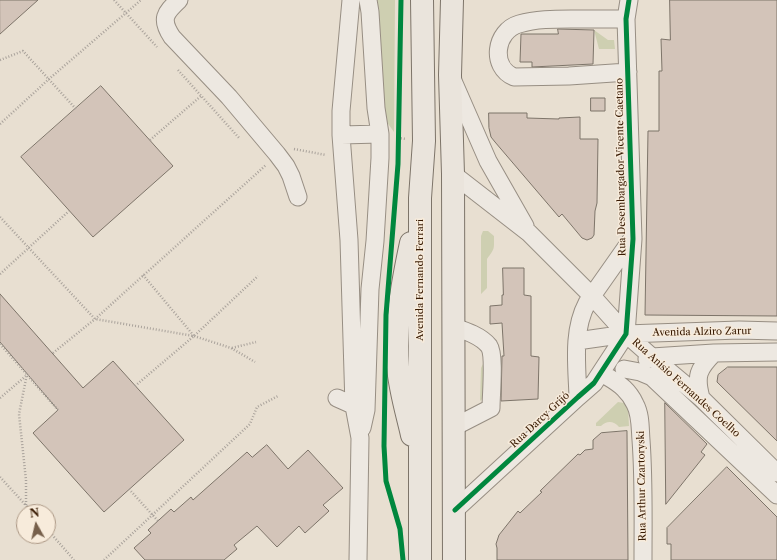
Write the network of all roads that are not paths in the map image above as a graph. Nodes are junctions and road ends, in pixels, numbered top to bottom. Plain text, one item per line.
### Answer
1 (179, 0) edge
2 (422, 0) edge
3 (452, 0) edge
4 (629, 0) edge
5 (347, 2) edge
6 (369, 6) edge
7 (626, 19) junction
8 (628, 72) junction
9 (450, 75) junction
10 (380, 134) junction
11 (341, 135) junction
12 (453, 174) junction
13 (298, 197) dead end
14 (420, 198) junction
15 (529, 233) junction
16 (632, 239) junction
17 (349, 240) junction
18 (375, 241) junction
19 (592, 296) junction
20 (454, 327) junction
21 (777, 331) edge
22 (626, 334) junction
23 (577, 341) junction
24 (777, 352) edge
25 (714, 353) junction
26 (652, 357) junction
27 (624, 369) junction
28 (601, 380) junction
29 (578, 397) junction
30 (337, 398) dead end
31 (701, 398) junction
32 (360, 408) junction
33 (454, 427) junction
34 (777, 473) edge
35 (777, 495) edge
36 (455, 510) junction
37 (358, 560) edge
38 (420, 560) edge
39 (454, 560) edge
40 (643, 560) edge

1 - 13 street
2 - 14 main road
3 - 9 main road
4 - 7 street, Rua Desembargador Vicente Caetano
5 - 6 street
5 - 11 street
6 - 10 street
7 - 8 street, Rua Desembargador Vicente Caetano
7 - 8 street
8 - 16 street, Rua Desembargador Vicente Caetano
9 - 12 main road
9 - 15 street, Rua Anísio Fernandes Coelho
10 - 11 street
10 - 18 street
11 - 17 street
12 - 14 main road
12 - 15 street, Rua Anísio Fernandes Coelho
12 - 20 main road
14 - 38 main road
15 - 19 street, Rua Anísio Fernandes Coelho
16 - 19 street, Rua Desembargador Vicente Caetano
16 - 22 street, Rua Desembargador Vicente Caetano
17 - 18 street
17 - 32 street
18 - 32 street
19 - 22 street, Rua Anísio Fernandes Coelho
19 - 23 street, Rua Darcy Grijó
20 - 33 main road
20 - 33 street
21 - 22 street, Avenida Alziro Zarur
22 - 23 street, Avenida Alziro Zarur
22 - 26 street, Rua Anísio Fernandes Coelho
22 - 28 street, Rua Darcy Grijó
23 - 29 street, Rua Darcy Grijó
24 - 25 street, Avenida Alziro Zarur
25 - 26 street, Avenida Alziro Zarur
25 - 31 street
26 - 27 street, Avenida Alziro Zarur
26 - 31 street, Rua Anísio Fernandes Coelho
27 - 28 street, Avenida Alziro Zarur
27 - 35 street, Rua Anísio Fernandes Coelho
28 - 29 street, Rua Darcy Grijó
28 - 40 street, Rua Arthur Czartoryski
29 - 36 street, Rua Darcy Grijó
30 - 32 street
31 - 34 street, Rua Anísio Fernandes Coelho
32 - 37 street
33 - 36 main road
36 - 39 main road

